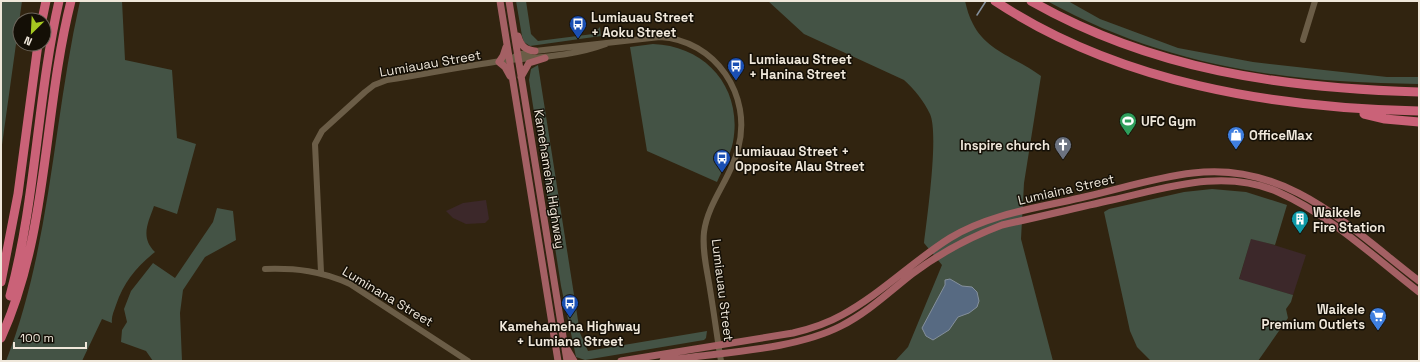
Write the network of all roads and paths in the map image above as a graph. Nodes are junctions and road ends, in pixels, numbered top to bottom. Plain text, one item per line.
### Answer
1 (44, 1) edge
2 (59, 1) edge
3 (71, 1) edge
4 (500, 1) edge
5 (509, 1) edge
6 (1031, 1) edge
7 (1315, 1) edge
8 (998, 3) edge
9 (43, 12) edge
10 (513, 25) junction
11 (1303, 40) dead end
12 (609, 43) junction
13 (507, 45) junction
14 (535, 51) junction
15 (37, 52) edge
16 (518, 58) junction
17 (545, 58) junction
18 (510, 60) junction
19 (499, 62) junction
20 (521, 77) junction
21 (513, 83) junction
22 (1419, 88) edge
23 (1355, 89) junction
24 (1419, 92) edge
25 (1315, 105) junction
26 (1419, 111) edge
27 (1419, 122) edge
28 (265, 269) dead end
29 (321, 272) junction
30 (1419, 281) edge
31 (1, 282) edge
32 (1419, 292) edge
33 (1, 324) edge
34 (1, 338) edge
35 (564, 343) junction
36 (719, 344) junction
37 (720, 353) junction
38 (468, 361) edge
39 (557, 361) edge
40 (567, 361) edge
41 (574, 361) edge
42 (621, 361) edge
43 (663, 361) edge
44 (722, 361) edge

1 - 9 highway
2 - 33 highway
3 - 34 highway
4 - 13 main road, Kamehameha Highway
5 - 10 main road, Kamehameha Highway
6 - 23 highway
7 - 11 street
8 - 25 highway
10 - 14 main road
10 - 16 main road, Kamehameha Highway
12 - 14 street, Lumiauau Street
12 - 17 street, Lumiauau Street
12 - 36 street, Lumiauau Street
13 - 18 main road, Kamehameha Highway
13 - 19 main road
14 - 16 street, Lumiauau Street
15 - 31 highway
16 - 17 street, Lumiauau Street
16 - 18 street, Lumiauau Street
16 - 20 main road, Kamehameha Highway
17 - 20 main road
18 - 19 street, Lumiauau Street
18 - 21 main road, Kamehameha Highway
19 - 21 main road
19 - 29 street, Lumiauau Street
20 - 35 main road, Kamehameha Highway
21 - 39 main road, Kamehameha Highway
22 - 23 highway
23 - 24 highway
25 - 26 highway
25 - 27 highway
28 - 29 street, Luminana Street
29 - 38 street, Luminana Street
30 - 36 main road, Lumiaina Street
32 - 37 main road, Lumiaina Street
35 - 40 main road, Kamehameha Highway
35 - 41 main road
36 - 37 street, Lumiauau Street
36 - 42 main road
37 - 43 main road
37 - 44 street, Lumiauau Street

